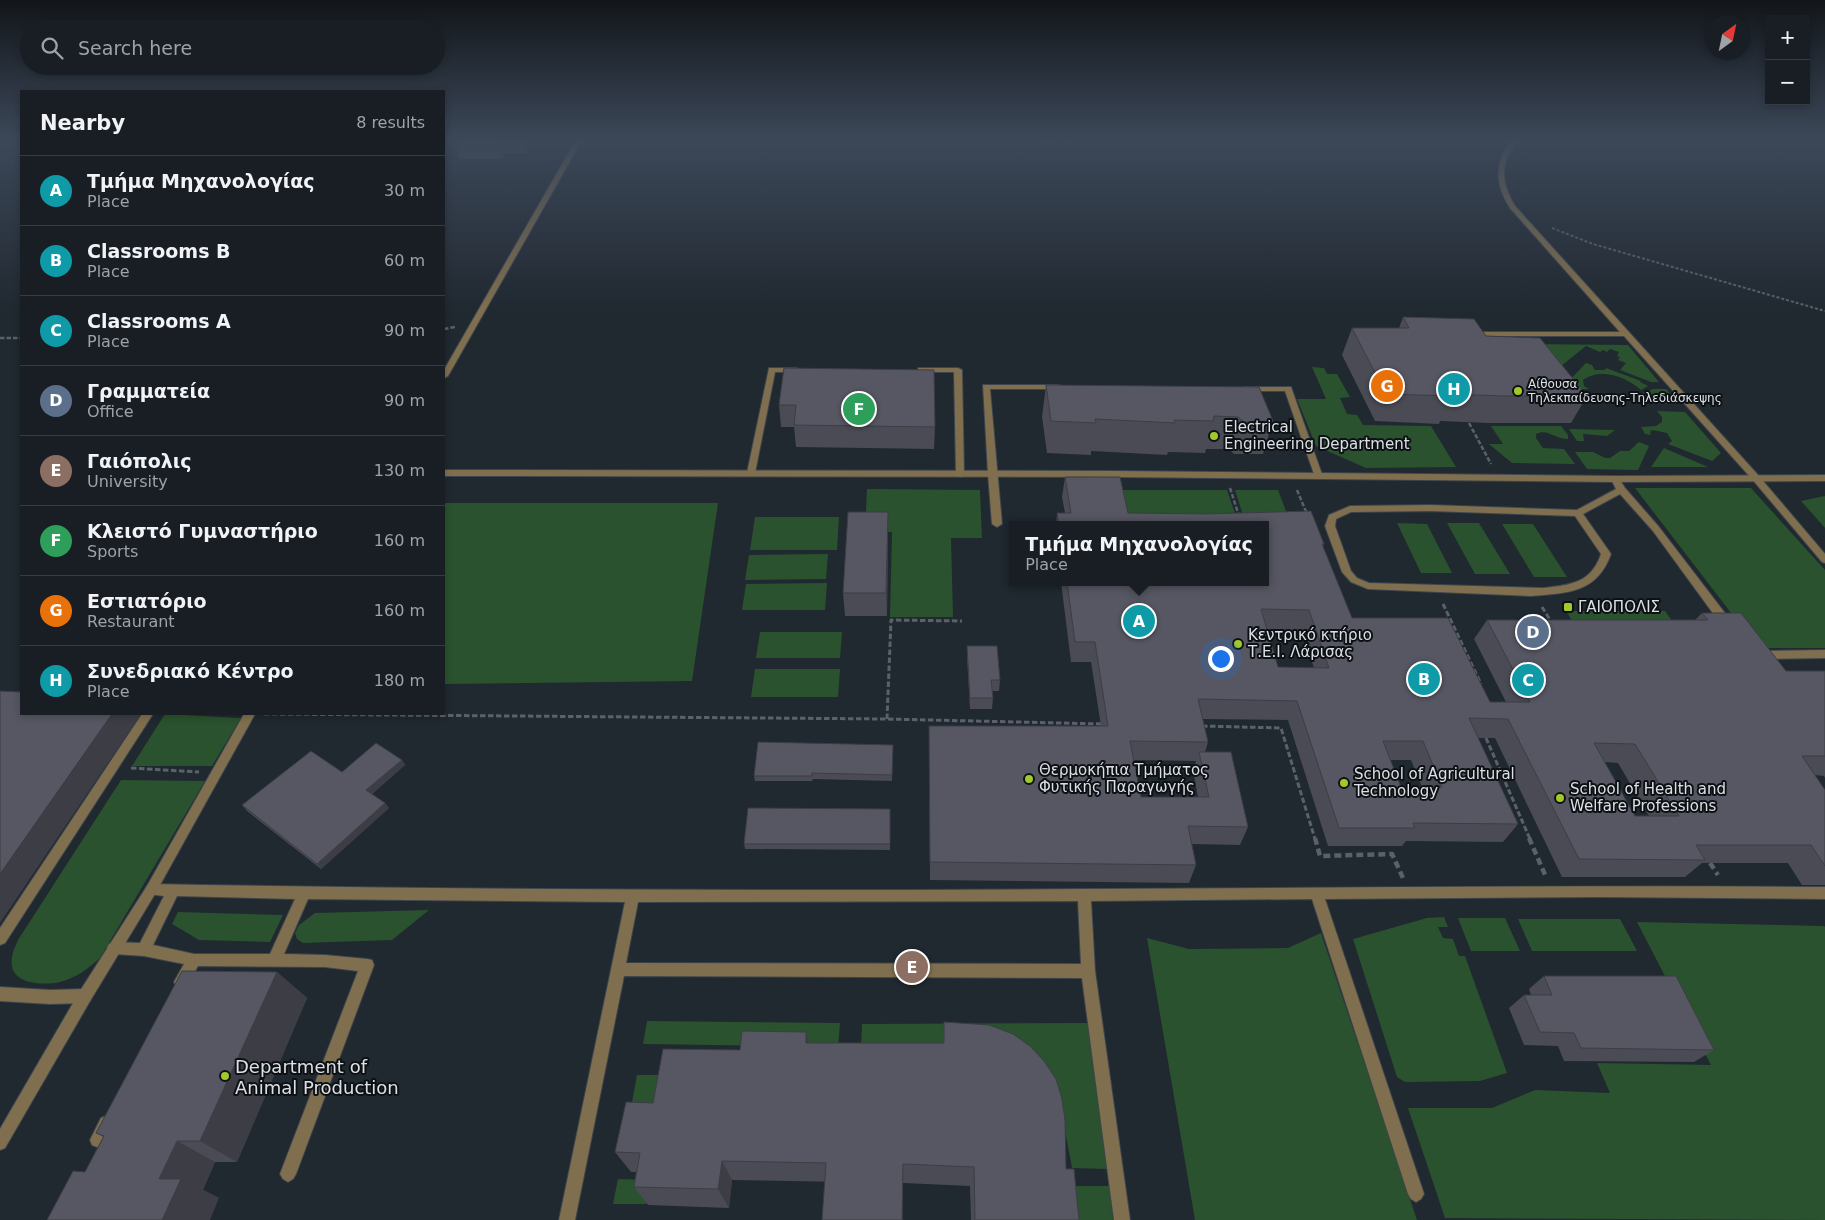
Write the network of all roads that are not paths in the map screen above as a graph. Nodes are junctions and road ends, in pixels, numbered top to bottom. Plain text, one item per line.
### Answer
1 (546, 197) edge
2 (1506, 197) edge
3 (1465, 334) edge
4 (1626, 334) junction
5 (801, 370) edge
6 (909, 370) edge
7 (445, 374) edge
8 (1064, 388) edge
9 (1239, 389) edge
10 (751, 473) junction
11 (445, 474) edge
12 (960, 474) junction
13 (992, 474) junction
14 (1319, 476) junction
15 (1755, 478) junction
16 (1825, 478) edge
17 (1615, 479) junction
18 (1621, 490) junction
19 (1578, 513) junction
20 (997, 524) dead end
21 (1825, 560) edge
22 (1733, 632) edge
23 (1825, 654) edge
24 (1751, 655) edge
25 (147, 715) edge
26 (249, 715) edge
27 (150, 890) junction
28 (174, 890) junction
29 (1316, 892) junction
30 (304, 893) junction
31 (1825, 893) edge
32 (1084, 895) junction
33 (633, 896) junction
34 (0, 939) edge
35 (114, 948) junction
36 (144, 950) junction
37 (194, 960) junction
38 (274, 961) junction
39 (618, 969) junction
40 (1088, 971) junction
41 (177, 991) edge
42 (0, 994) edge
43 (85, 996) junction
44 (111, 1113) edge
45 (97, 1140) dead end
46 (0, 1143) edge
47 (288, 1174) dead end
48 (1416, 1194) dead end
49 (567, 1220) edge
50 (1122, 1220) edge

1 - 7 street
2 - 4 street
3 - 4 street
4 - 15 street
5 - 10 street
6 - 12 street
8 - 13 street
9 - 14 street
10 - 11 street
10 - 12 street
12 - 13 street
13 - 14 street
13 - 20 street
14 - 17 street
15 - 16 street
15 - 17 street
15 - 21 street
17 - 18 street
18 - 19 street
18 - 22 street
19 - 19 street
23 - 24 street
25 - 34 street
26 - 27 street
27 - 28 street
27 - 35 street
28 - 30 street
28 - 36 street
29 - 31 street
29 - 32 street
29 - 48 street
30 - 33 street
30 - 38 street
32 - 33 street
32 - 40 street
33 - 39 street
35 - 36 street
35 - 43 street
36 - 37 street
37 - 38 street
37 - 41 street
38 - 47 street
39 - 40 street
39 - 49 street
40 - 50 street
42 - 43 street
43 - 46 street
44 - 45 street

